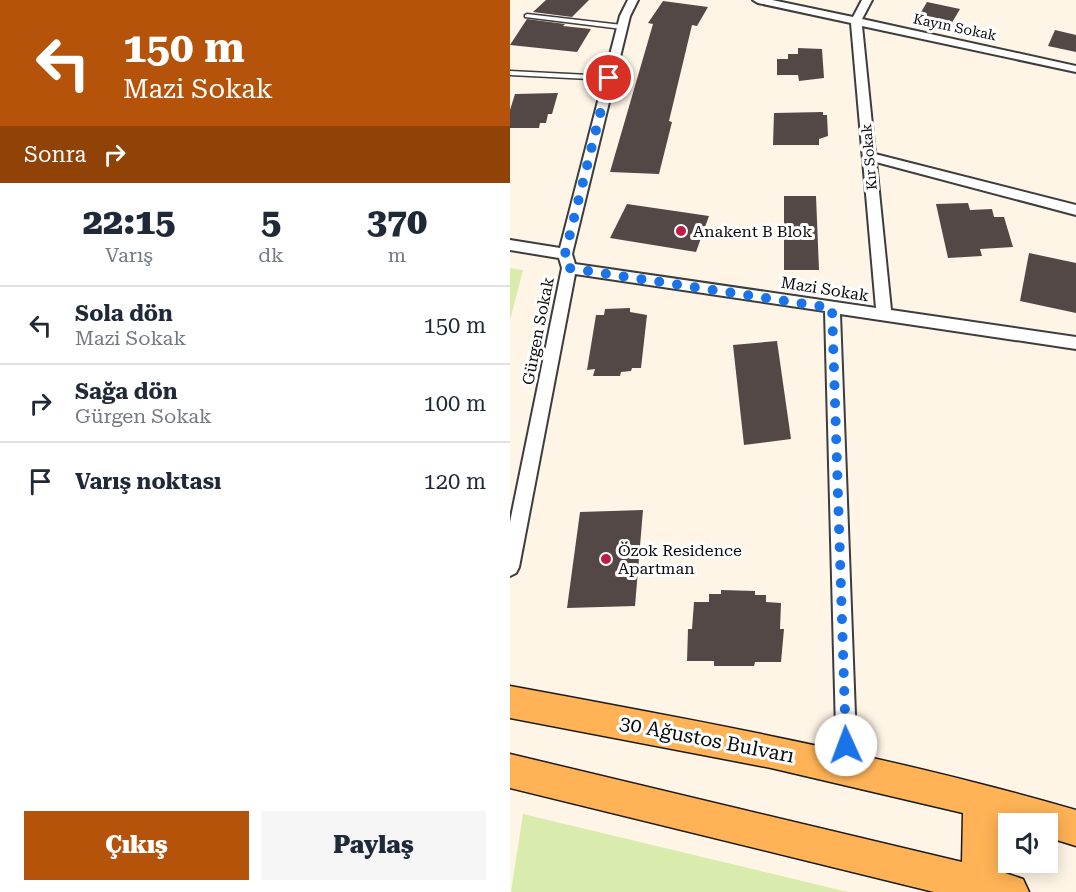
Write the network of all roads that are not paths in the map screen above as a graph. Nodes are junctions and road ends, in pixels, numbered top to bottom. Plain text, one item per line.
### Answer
1 (633, 0) edge
2 (758, 0) edge
3 (867, 0) edge
4 (527, 16) dead end
5 (856, 21) junction
6 (622, 27) junction
7 (1076, 69) edge
8 (510, 73) edge
9 (609, 78) junction
10 (868, 156) junction
11 (1076, 210) edge
12 (510, 244) edge
13 (567, 261) junction
14 (832, 308) junction
15 (884, 316) junction
16 (1076, 343) edge
17 (510, 567) edge
18 (510, 702) edge
19 (847, 768) junction
20 (510, 771) edge
21 (981, 800) junction
22 (1076, 828) edge
23 (995, 888) edge

1 - 6 street, Gürgen Sokak
2 - 5 street, Kayın Sokak
3 - 5 street
4 - 6 lane
5 - 7 street, Kayın Sokak
5 - 10 street, Kır Sokak
6 - 9 street, Gürgen Sokak
8 - 9 lane
9 - 13 street, Gürgen Sokak
10 - 11 street
10 - 15 street, Kır Sokak
12 - 13 street, Mazi Sokak
13 - 14 street, Mazi Sokak
13 - 17 street, Gürgen Sokak
14 - 15 street, Mazi Sokak
14 - 19 street
15 - 16 street, Mazi Sokak
18 - 19 main road, 30 Ağustos Bulvarı
19 - 21 main road, 30 Ağustos Bulvarı
20 - 23 main road
21 - 22 main road, 30 Ağustos Bulvarı
21 - 23 main road

